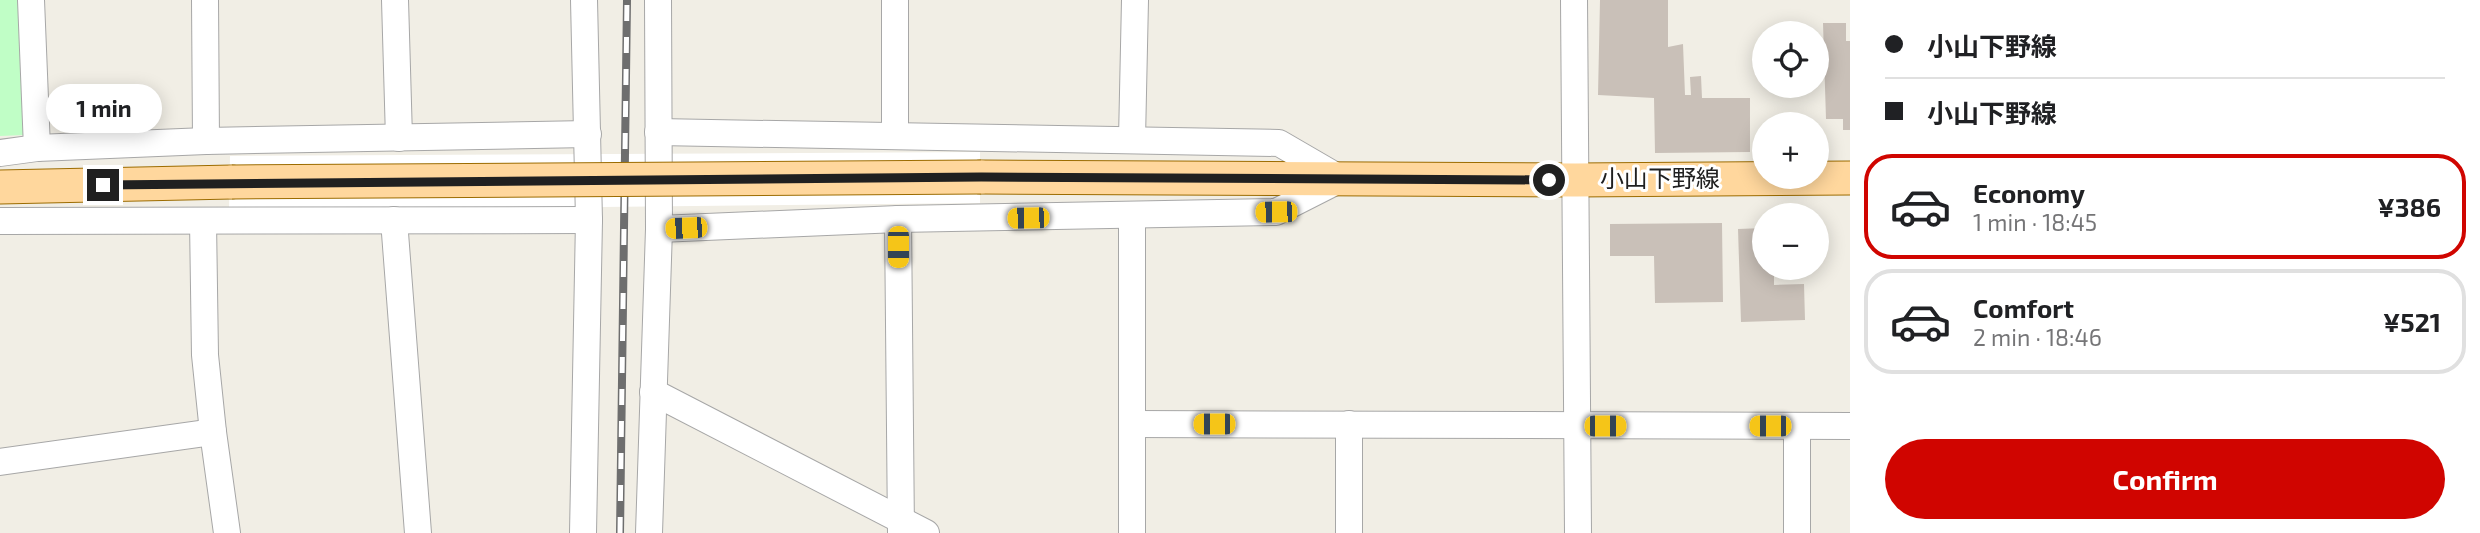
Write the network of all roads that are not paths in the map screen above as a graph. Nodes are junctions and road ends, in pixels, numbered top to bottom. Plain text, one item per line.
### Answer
1 (31, 0) edge
2 (205, 0) edge
3 (396, 0) edge
4 (584, 0) edge
5 (658, 0) edge
6 (895, 0) edge
7 (1135, 0) edge
8 (1574, 0) edge
9 (658, 132) junction
10 (588, 134) junction
11 (895, 136) junction
12 (399, 138) junction
13 (1132, 139) junction
14 (206, 141) junction
15 (37, 148) junction
16 (0, 153) edge
17 (1850, 178) edge
18 (1341, 179) junction
19 (1575, 180) junction
20 (0, 187) edge
21 (1132, 216) junction
22 (898, 219) junction
23 (394, 220) junction
24 (589, 220) junction
25 (0, 221) edge
26 (203, 221) junction
27 (659, 229) junction
28 (653, 392) junction
29 (1133, 424) junction
30 (1349, 424) junction
31 (1578, 426) junction
32 (1797, 426) junction
33 (1850, 426) edge
34 (213, 432) junction
35 (0, 462) edge
36 (901, 526) edge
37 (227, 533) edge
38 (418, 533) edge
39 (583, 533) edge
40 (649, 533) edge
41 (926, 533) edge
42 (1132, 533) edge
43 (1349, 533) edge
44 (1578, 533) edge
45 (1797, 533) edge

1 - 15 street
2 - 14 street
3 - 12 street
4 - 10 street
5 - 9 street
6 - 11 street
7 - 13 street
8 - 19 street
9 - 11 street
9 - 27 street
10 - 12 street
10 - 24 street
11 - 13 street
12 - 14 street
13 - 18 street
14 - 15 street
15 - 16 street
17 - 19 main road, 小山下野線
18 - 19 main road, 小山下野線
18 - 20 main road, 小山下野線, bridge
18 - 21 street
19 - 31 street
21 - 22 street
21 - 29 street
22 - 27 street
22 - 36 street
23 - 24 street
23 - 26 street
23 - 38 street
24 - 39 street
25 - 26 street
26 - 34 street
27 - 28 street
28 - 36 street
28 - 40 street
29 - 30 street
29 - 42 street
30 - 31 street
30 - 43 street
31 - 32 street
31 - 44 street
32 - 33 street
32 - 45 street
34 - 35 street
34 - 37 street
36 - 41 street

